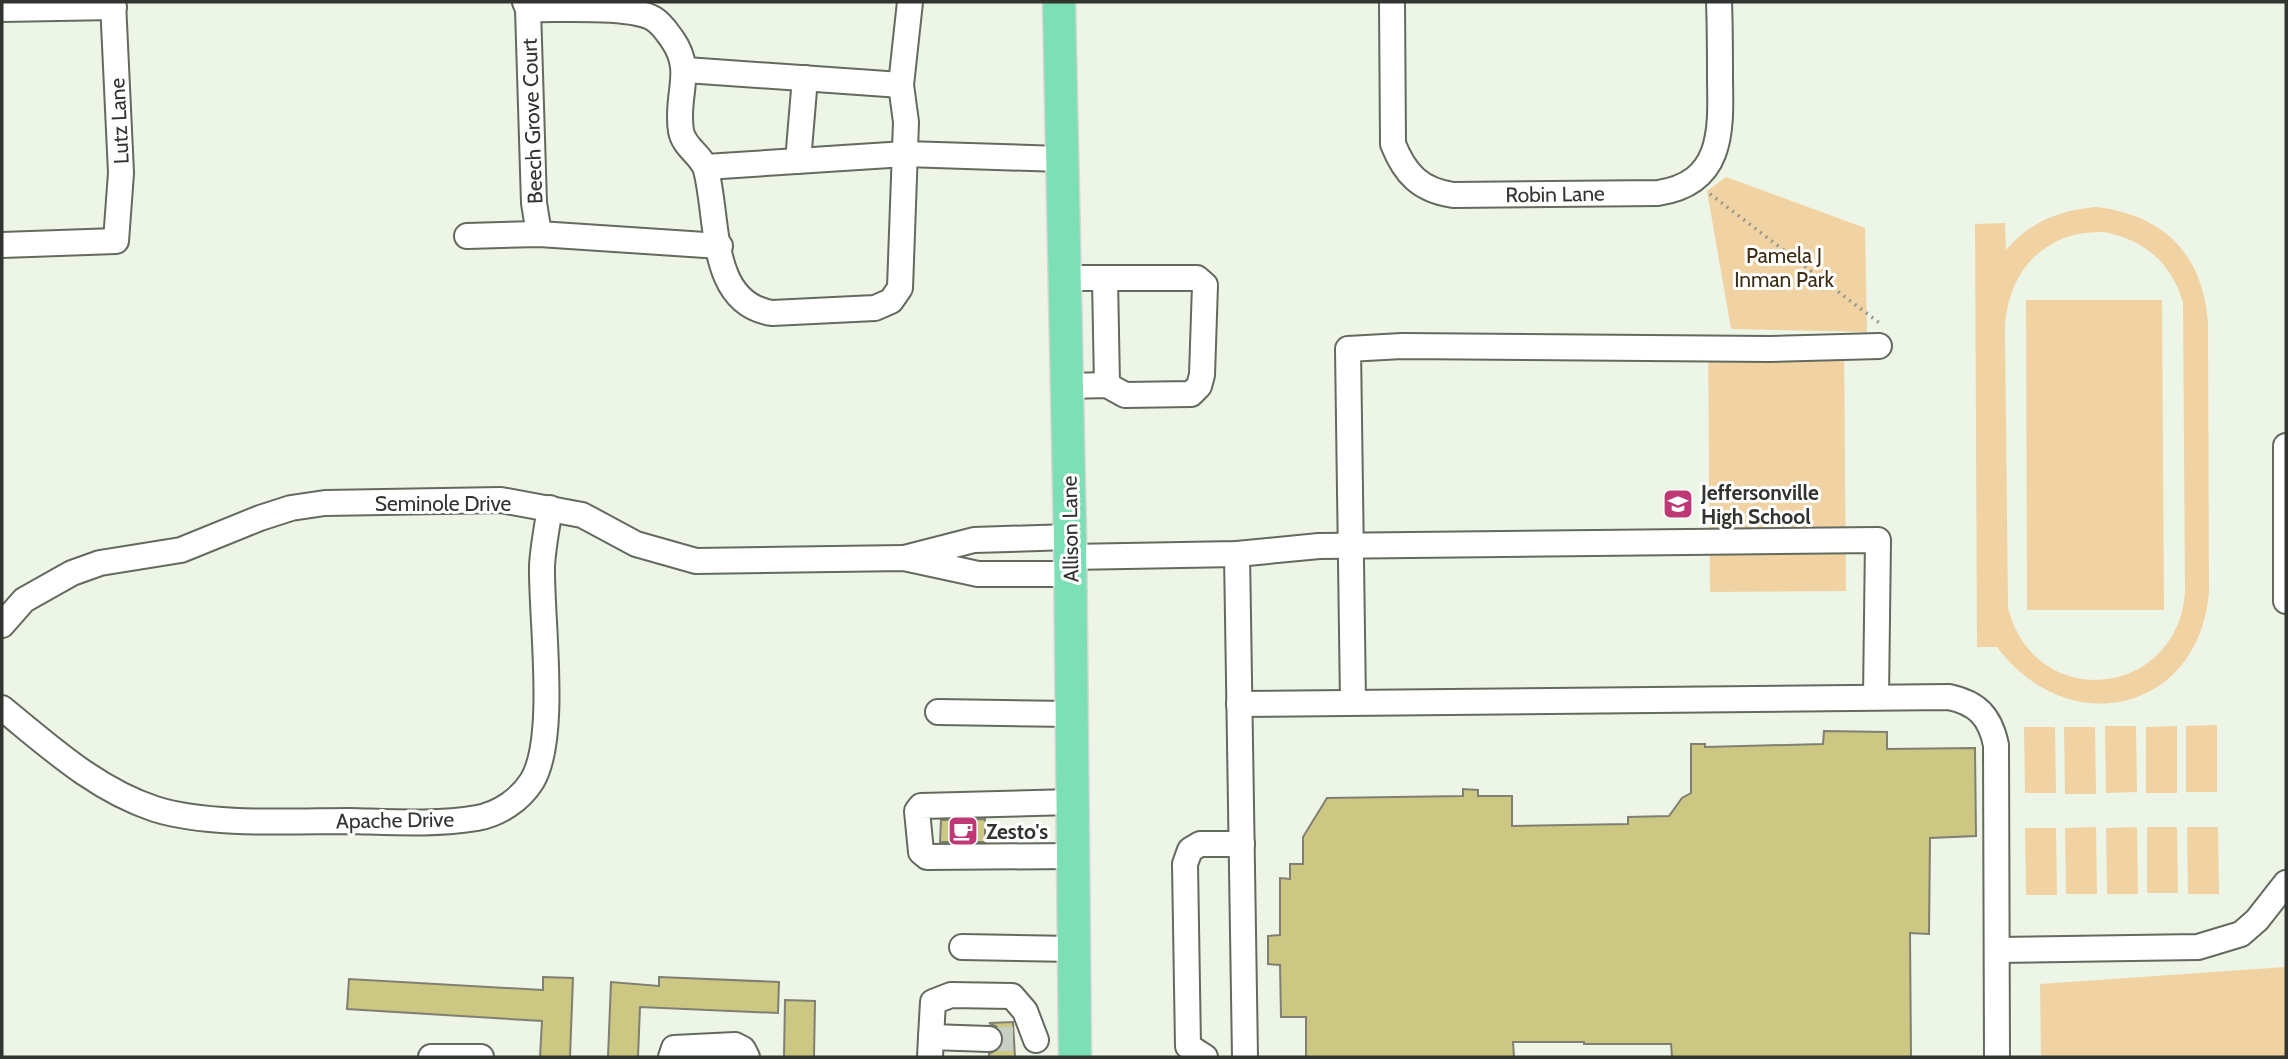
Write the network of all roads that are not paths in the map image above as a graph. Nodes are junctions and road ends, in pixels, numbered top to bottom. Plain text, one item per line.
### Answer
1 (910, 2) edge
2 (1059, 2) edge
3 (1392, 2) edge
4 (1719, 2) edge
5 (113, 4) edge
6 (526, 5) edge
7 (2, 9) edge
8 (685, 70) junction
9 (805, 78) junction
10 (901, 85) junction
11 (905, 154) junction
12 (1061, 159) junction
13 (799, 161) junction
14 (706, 167) junction
15 (539, 234) junction
16 (467, 236) dead end
17 (2, 244) edge
18 (720, 246) junction
19 (1066, 278) junction
20 (1105, 278) junction
21 (1882, 336) road end
22 (1107, 385) junction
23 (1068, 386) junction
24 (2286, 446) edge
25 (550, 508) junction
26 (1350, 545) junction
27 (1237, 554) junction
28 (1071, 556) junction
29 (904, 558) junction
30 (2286, 601) edge
31 (2, 625) edge
32 (1876, 697) junction
33 (1353, 702) junction
34 (1239, 704) junction
35 (2, 708) edge
36 (938, 712) dead end
37 (1071, 714) junction
38 (1072, 802) junction
39 (1242, 844) junction
40 (1072, 856) junction
41 (2286, 883) edge
42 (962, 947) dead end
43 (1074, 949) junction
44 (1997, 950) junction
45 (989, 1039) tunnel mouth
46 (930, 1047) edge
47 (1075, 1049) edge
48 (431, 1057) edge
49 (481, 1057) edge
50 (670, 1057) edge
51 (747, 1057) edge
52 (1205, 1057) edge
53 (1245, 1057) edge
54 (1997, 1057) edge

1 - 10 street
2 - 12 main road, Allison Lane
3 - 4 street, Robin Lane
5 - 7 street
5 - 17 street, Lutz Lane
6 - 8 street, Beech Grove Court
6 - 15 street, Beech Grove Court
8 - 9 street
8 - 14 street
9 - 10 street
9 - 13 street
10 - 11 street
11 - 12 street
11 - 13 street
11 - 18 street
12 - 19 main road, Allison Lane
13 - 14 street
14 - 18 street
15 - 16 street, Beech Grove Court
15 - 18 street, Beech Grove Court
19 - 20 street
19 - 23 main road, Allison Lane
20 - 22 street
20 - 22 street
21 - 26 street
22 - 23 street
23 - 28 main road, Allison Lane
24 - 30 street
25 - 29 street, Seminole Drive
25 - 31 street, Seminole Drive
25 - 35 street, Apache Drive
26 - 27 street
26 - 32 street
26 - 33 street
27 - 28 street
27 - 34 street
28 - 29 street, Seminole Drive
28 - 29 street, Seminole Drive
28 - 37 main road, Allison Lane
32 - 33 street
32 - 44 street
33 - 34 street
34 - 39 street
36 - 37 street
37 - 38 main road, Allison Lane
38 - 40 main road, Allison Lane
38 - 40 street
39 - 52 street
39 - 53 street
40 - 43 main road, Allison Lane
41 - 44 street
42 - 43 street
43 - 47 main road, Allison Lane
44 - 54 street
45 - 46 street
46 - 47 street
48 - 49 street
50 - 51 street

